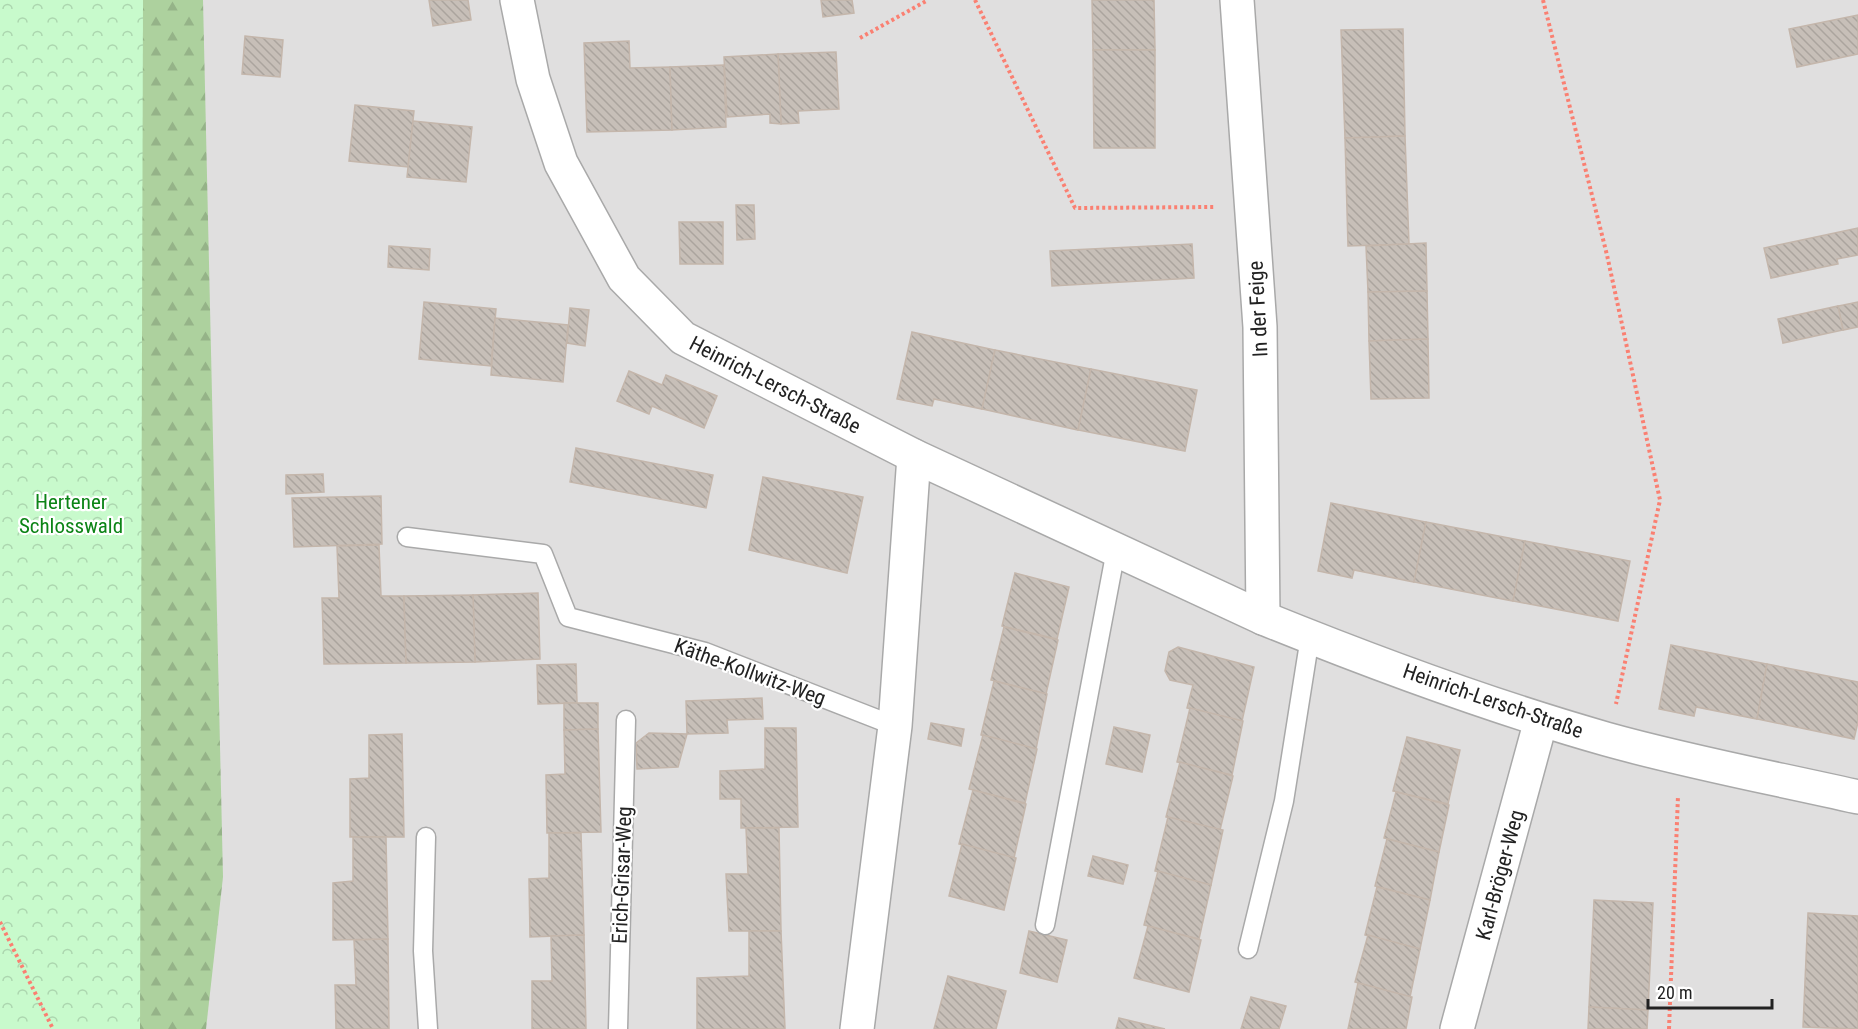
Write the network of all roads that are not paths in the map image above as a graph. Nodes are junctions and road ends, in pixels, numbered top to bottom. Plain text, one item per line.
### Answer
1 (517, 0) edge
2 (1237, 0) edge
3 (914, 456) junction
4 (407, 537) dead end
5 (1116, 550) junction
6 (1263, 618) junction
7 (1310, 637) junction
8 (626, 720) dead end
9 (1541, 720) junction
10 (895, 726) junction
11 (1858, 797) edge
12 (426, 837) dead end
13 (1045, 925) dead end
14 (1248, 949) dead end
15 (428, 1029) edge
16 (618, 1029) edge
17 (857, 1029) edge
18 (1457, 1029) edge

1 - 3 street, Heinrich-Lersch-Straße
2 - 6 street, In der Feige
3 - 5 street, Heinrich-Lersch-Straße
3 - 10 street
4 - 10 lane, Käthe-Kollwitz-Weg
5 - 6 street, Heinrich-Lersch-Straße
5 - 13 lane
6 - 7 street, Heinrich-Lersch-Straße
7 - 9 street, Heinrich-Lersch-Straße
7 - 14 lane
8 - 16 lane, Erich-Grisar-Weg
9 - 11 street, Heinrich-Lersch-Straße
9 - 18 street, Karl-Bröger-Weg
10 - 17 street
12 - 15 lane

